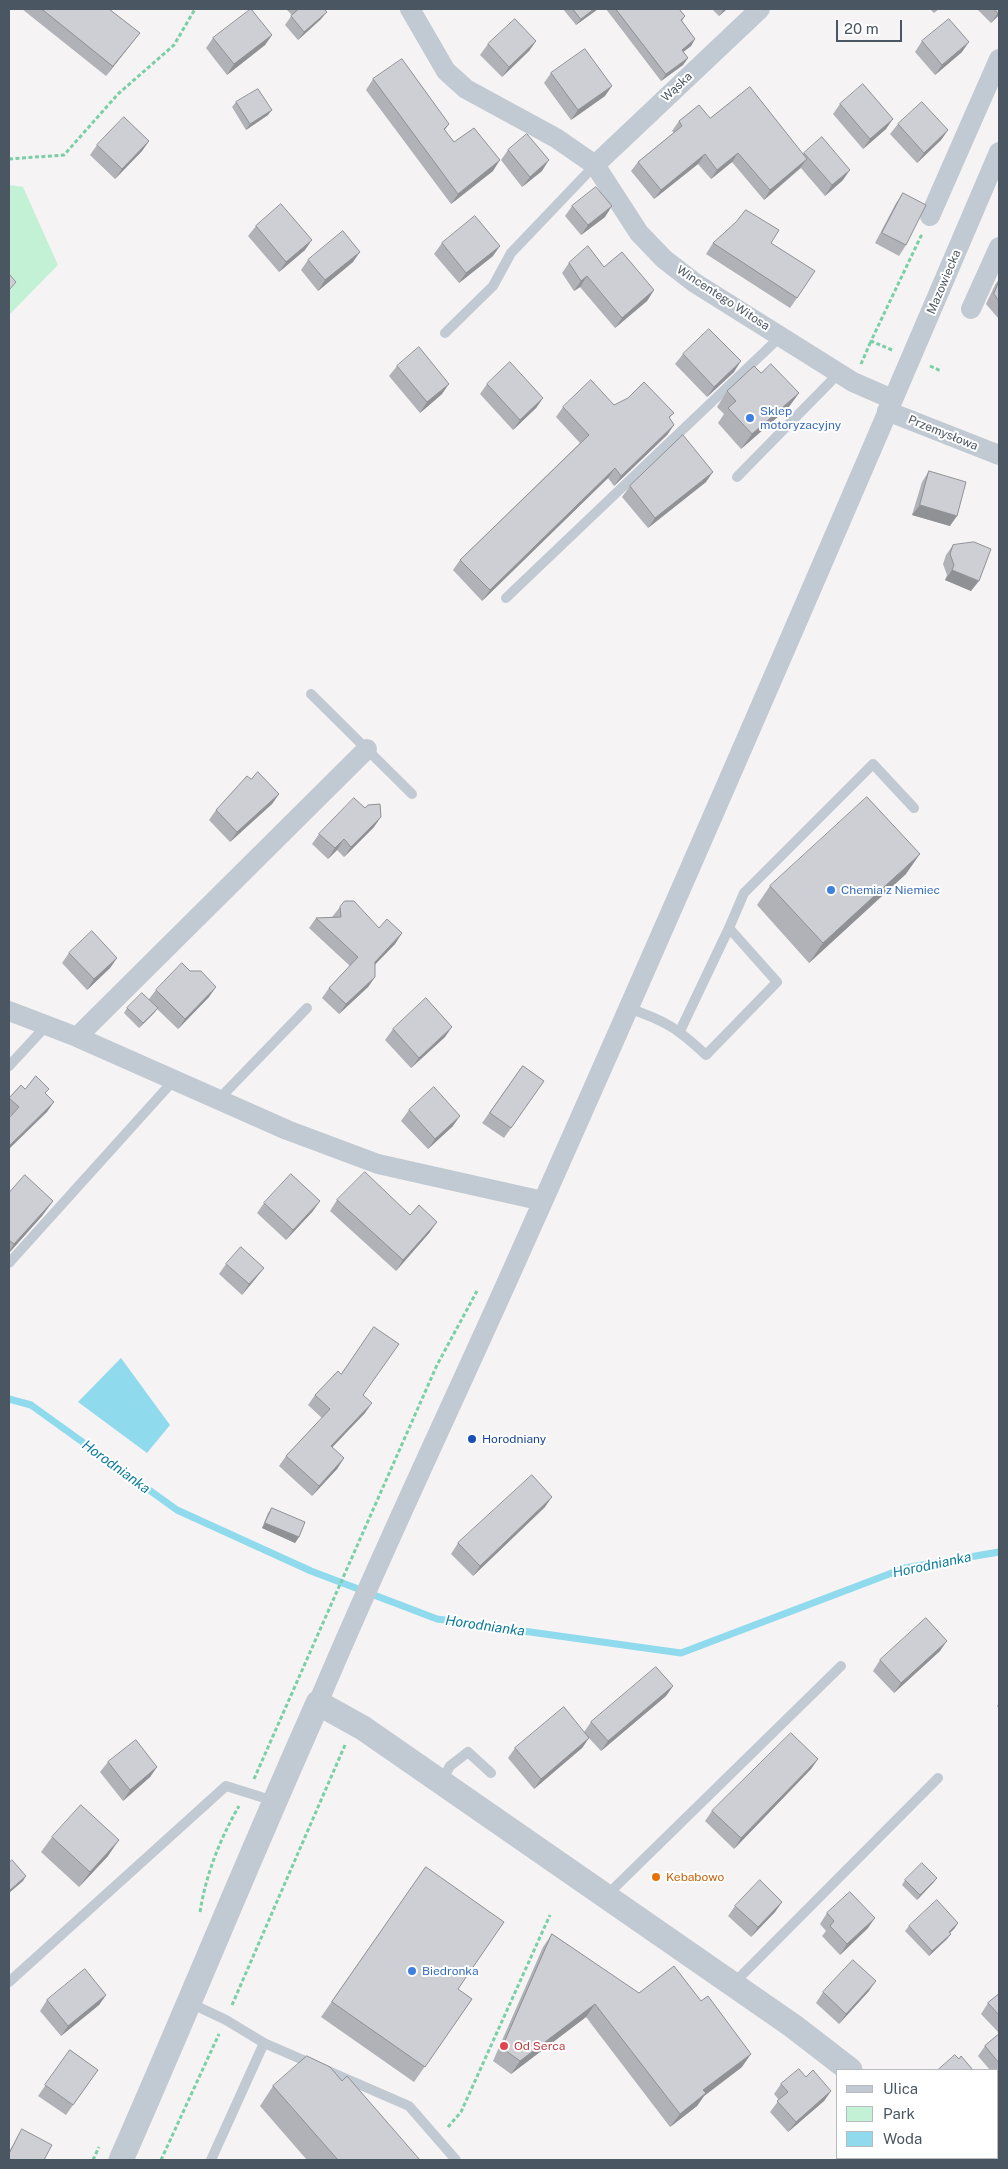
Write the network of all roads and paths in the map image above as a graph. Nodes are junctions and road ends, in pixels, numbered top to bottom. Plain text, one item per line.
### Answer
1 (195, 9) edge
2 (410, 9) edge
3 (760, 9) edge
4 (999, 59) edge
5 (999, 152) edge
6 (9, 159) edge
7 (595, 165) junction
8 (930, 216) joint
9 (999, 247) edge
10 (971, 308) dead end
11 (445, 333) dead end
12 (781, 336) junction
13 (911, 358) junction
14 (941, 371) dead end
15 (839, 373) junction
16 (889, 405) junction
17 (999, 456) edge
18 (737, 477) dead end
19 (506, 598) dead end
20 (311, 694) dead end
21 (367, 749) junction
22 (412, 794) dead end
23 (914, 808) dead end
24 (728, 928) junction
25 (307, 1008) dead end
26 (628, 1008) junction
27 (10, 1014) edge
28 (46, 1026) junction
29 (680, 1031) junction
30 (78, 1038) junction
31 (9, 1066) edge
32 (174, 1080) junction
33 (219, 1099) junction
34 (543, 1201) junction
35 (9, 1263) edge
36 (466, 1311) dead end
37 (840, 1666) dead end
38 (318, 1703) junction
39 (354, 1722) junction
40 (491, 1773) dead end
41 (938, 1778) dead end
42 (440, 1783) junction
43 (246, 1793) junction
44 (274, 1801) junction
45 (605, 1897) junction
46 (550, 1915) dead end
47 (199, 1918) dead end
48 (9, 1982) edge
49 (732, 1985) junction
50 (190, 2004) junction
51 (226, 2020) junction
52 (264, 2042) junction
53 (849, 2069) edge
54 (436, 2137) junction
55 (102, 2140) dead end
56 (92, 2160) edge
57 (121, 2160) edge
58 (161, 2160) edge
59 (211, 2160) edge
60 (456, 2160) edge

1 - 6 path
2 - 7 street, Wincentego Witosa
3 - 7 street, Wąska
4 - 8 street
5 - 13 street, Mazowiecka
7 - 11 lane
7 - 12 street, Wincentego Witosa
8 - 13 path
9 - 10 street
12 - 15 street, Wincentego Witosa
12 - 19 lane
13 - 14 path
13 - 16 street, Mazowiecka
15 - 16 street, Wincentego Witosa
15 - 18 lane
16 - 17 street, Przemysłowa
16 - 26 street, Mazowiecka
20 - 21 lane
21 - 22 lane
21 - 30 street
23 - 24 lane
24 - 29 lane
24 - 29 lane
25 - 33 lane
26 - 29 lane
26 - 34 street, Mazowiecka
27 - 28 street
28 - 30 street
28 - 31 lane
30 - 32 street
32 - 33 street
32 - 35 lane
33 - 34 street
34 - 38 street, Mazowiecka
36 - 43 path
37 - 45 lane
38 - 39 street
38 - 44 street
39 - 42 street
39 - 51 path
40 - 42 lane
41 - 49 lane
42 - 45 street
43 - 44 lane
43 - 47 path
43 - 48 lane
44 - 50 street
45 - 49 street
46 - 54 path
49 - 53 street
50 - 51 lane
50 - 57 street
51 - 52 lane
51 - 58 path
52 - 54 lane
52 - 59 lane
54 - 60 lane
55 - 56 path

